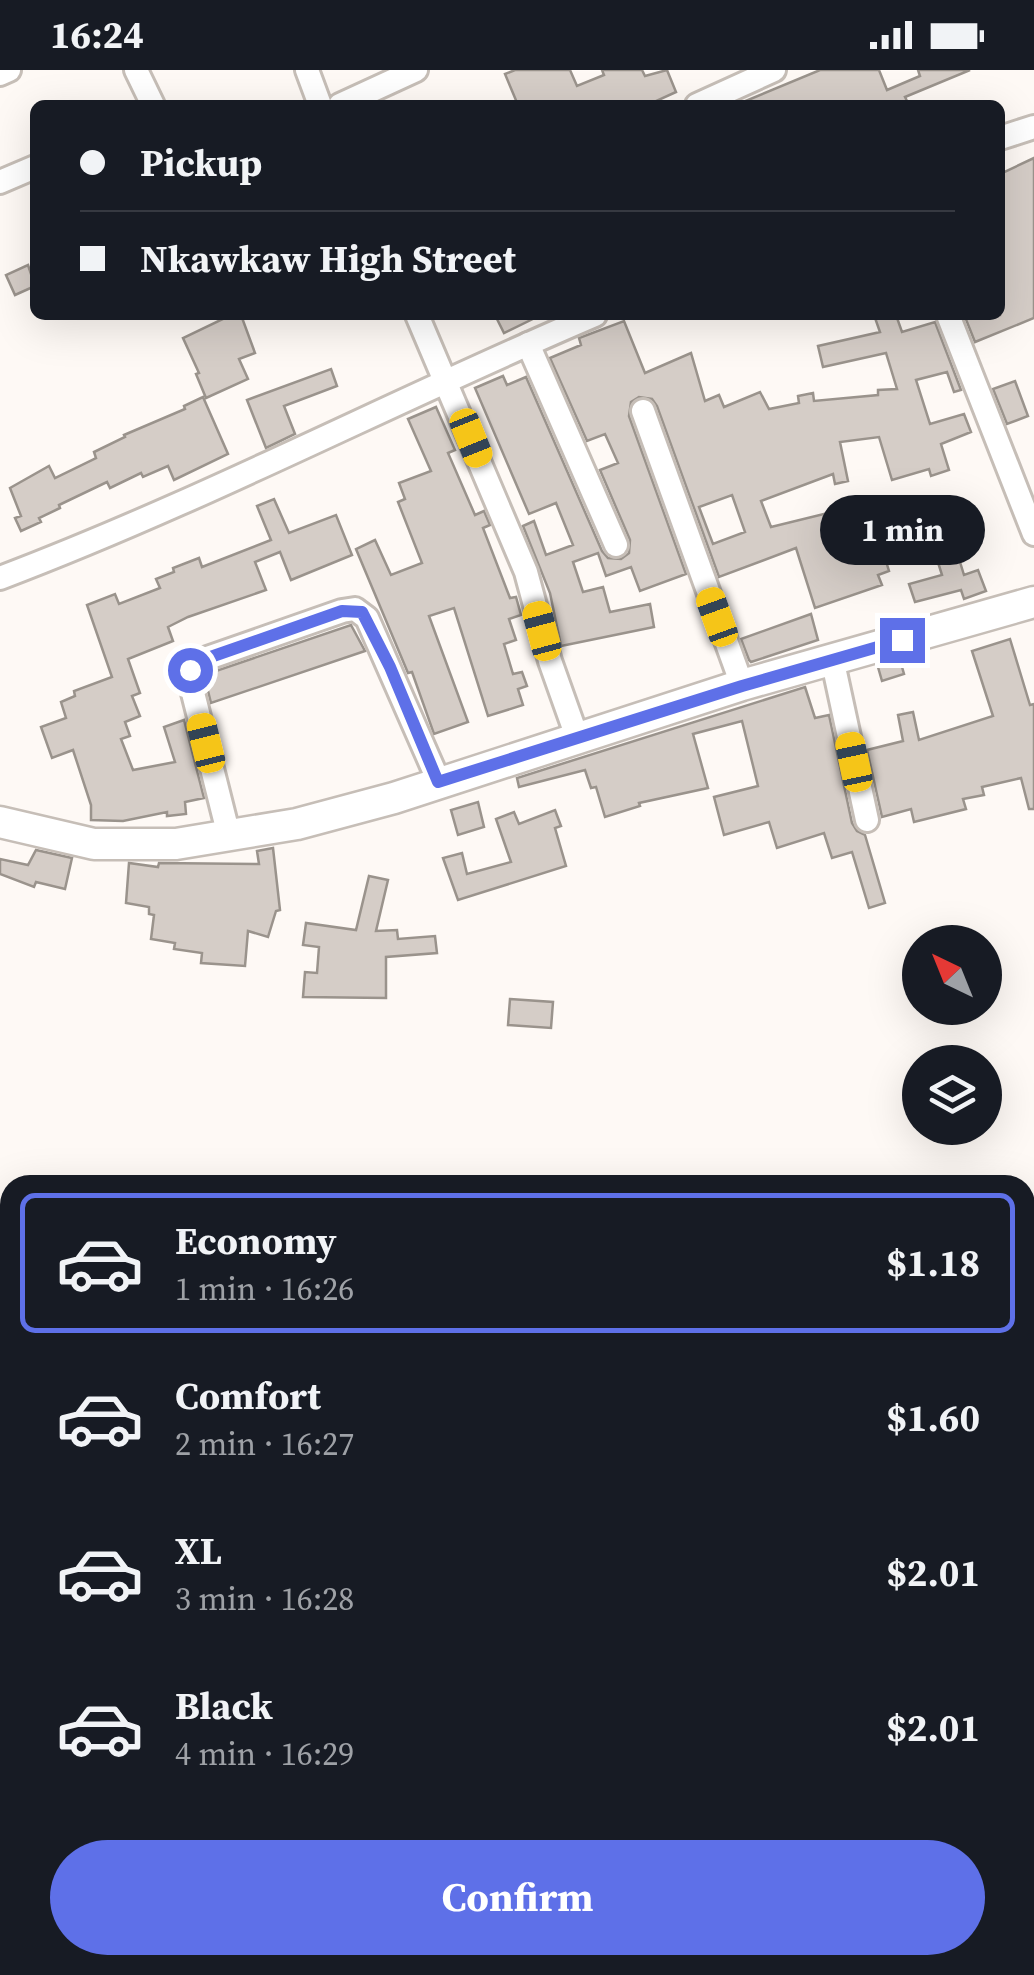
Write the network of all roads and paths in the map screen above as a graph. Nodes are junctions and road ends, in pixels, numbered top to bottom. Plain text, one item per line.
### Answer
1 (8, 70) edge
2 (136, 70) edge
3 (307, 70) edge
4 (416, 70) edge
5 (765, 72) edge
6 (0, 74) edge
7 (151, 100) edge
8 (318, 100) edge
9 (351, 100) edge
10 (707, 100) edge
11 (1034, 128) edge
12 (1005, 137) edge
13 (30, 169) edge
14 (0, 182) edge
15 (419, 320) edge
16 (583, 320) edge
17 (950, 320) edge
18 (528, 344) junction
19 (446, 378) junction
20 (643, 411) dead end
21 (1034, 534) edge
22 (616, 545) dead end
23 (0, 578) edge
24 (1034, 602) edge
25 (832, 658) junction
26 (742, 686) junction
27 (577, 737) junction
28 (438, 782) junction
29 (867, 820) dead end
30 (0, 822) edge
31 (229, 836) junction

1 - 6 street
2 - 7 street
3 - 8 street
4 - 9 street
5 - 10 street
11 - 12 street
13 - 14 street
15 - 19 street
16 - 18 street
17 - 21 street
18 - 19 street
18 - 22 street
19 - 23 street
19 - 27 street
20 - 26 street
24 - 25 main road
25 - 26 main road
25 - 29 street
26 - 27 main road
27 - 28 main road
28 - 31 main road
28 - 31 street
30 - 31 main road

